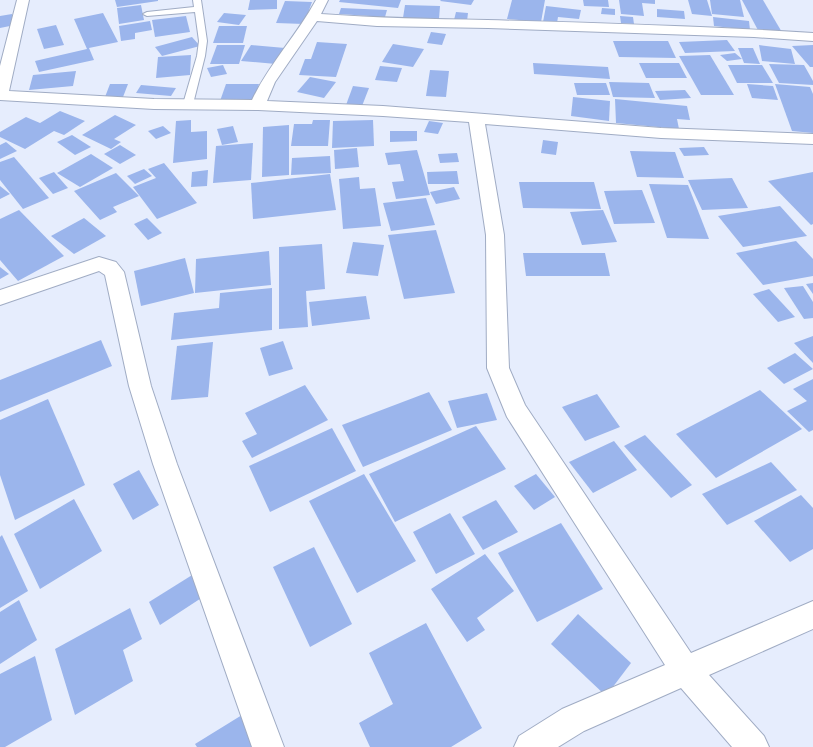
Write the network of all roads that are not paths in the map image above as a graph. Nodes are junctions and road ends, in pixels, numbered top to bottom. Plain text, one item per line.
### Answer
1 (23, 0) edge
2 (197, 0) edge
3 (322, 0) edge
4 (198, 9) junction
5 (147, 14) dead end
6 (313, 17) junction
7 (813, 37) edge
8 (0, 95) edge
9 (188, 104) junction
10 (258, 105) junction
11 (476, 118) junction
12 (813, 140) edge
13 (0, 298) edge
14 (813, 615) edge
15 (685, 670) junction
16 (268, 747) edge
17 (530, 747) edge
18 (753, 747) edge

1 - 8 street
2 - 4 lane
3 - 6 street
4 - 5 lane
4 - 9 lane
6 - 7 street
6 - 10 street
8 - 9 street
9 - 10 street
10 - 11 street
11 - 12 street
11 - 15 street
13 - 16 street
14 - 15 street
15 - 17 street
15 - 18 street

